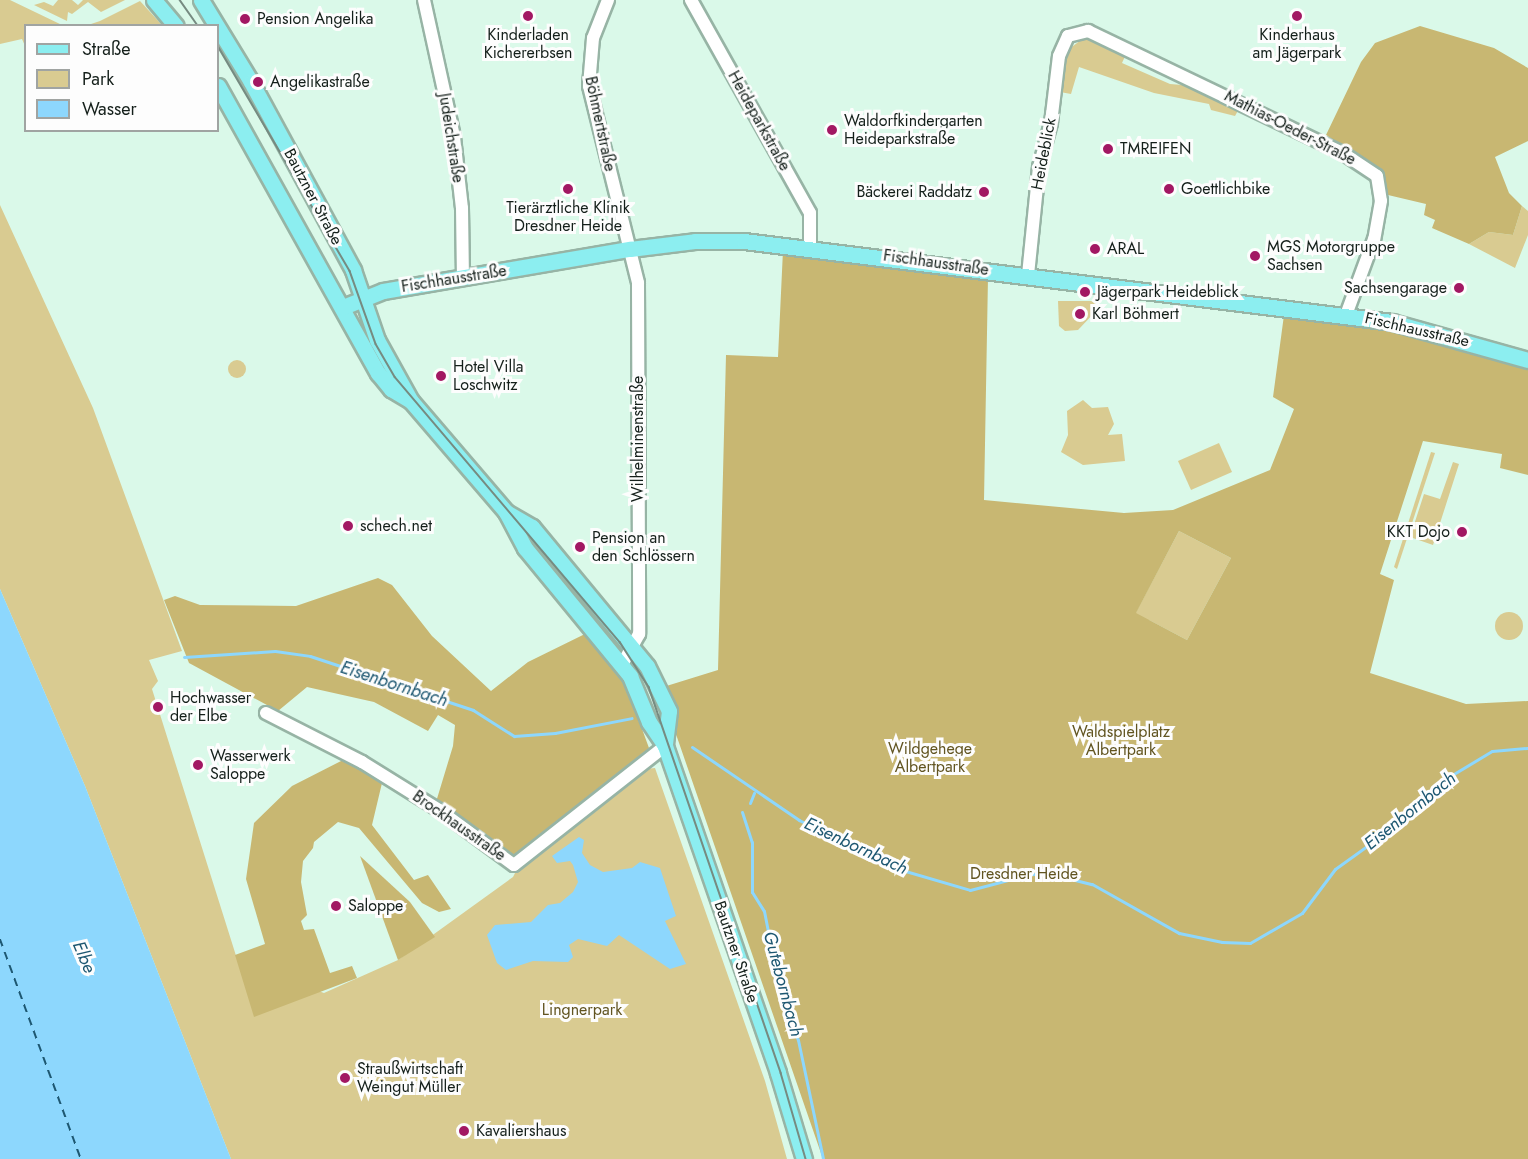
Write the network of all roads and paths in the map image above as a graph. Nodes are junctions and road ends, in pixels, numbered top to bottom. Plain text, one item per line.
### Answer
1 (154, 0) edge
2 (167, 0) edge
3 (424, 0) edge
4 (608, 0) edge
5 (691, 0) edge
6 (203, 1) edge
7 (174, 24) edge
8 (183, 24) edge
9 (216, 24) edge
10 (219, 28) edge
11 (1068, 36) joint
12 (219, 88) edge
13 (810, 246) junction
14 (630, 249) junction
15 (1028, 275) junction
16 (463, 277) junction
17 (364, 298) junction
18 (343, 307) junction
19 (1346, 315) junction
20 (1528, 360) edge
21 (411, 401) junction
22 (506, 512) junction
23 (633, 646) junction
24 (623, 663) junction
25 (267, 712) dead end
26 (665, 746) junction
27 (804, 1159) edge

1 - 7 main road
2 - 8 main road
3 - 16 street, Judeichstraße
4 - 14 street, Böhmertstraße
5 - 13 street, Heideparkstraße
6 - 9 main road, Bautzner Straße
10 - 17 main road, Bautzner Straße
11 - 15 street, Heideblick
11 - 19 street, Mathias-Oeder-Straße
12 - 18 main road, Bautzner Straße
13 - 14 main road, Fischhausstraße
13 - 15 main road, Fischhausstraße
14 - 16 main road, Fischhausstraße
14 - 23 street, Wilhelminenstraße
15 - 19 main road, Fischhausstraße
16 - 17 main road, Fischhausstraße
17 - 18 main road, Fischhausstraße
17 - 21 main road, Bautzner Straße
18 - 21 main road, Bautzner Straße
19 - 20 main road, Fischhausstraße
21 - 22 main road, Bautzner Straße
22 - 23 main road, Bautzner Straße
22 - 24 main road, Bautzner Straße
23 - 24 street, Wilhelminenstraße
23 - 26 main road, Bautzner Straße
24 - 26 main road, Bautzner Straße
25 - 26 street, Brockhausstraße
26 - 27 main road, Bautzner Straße

